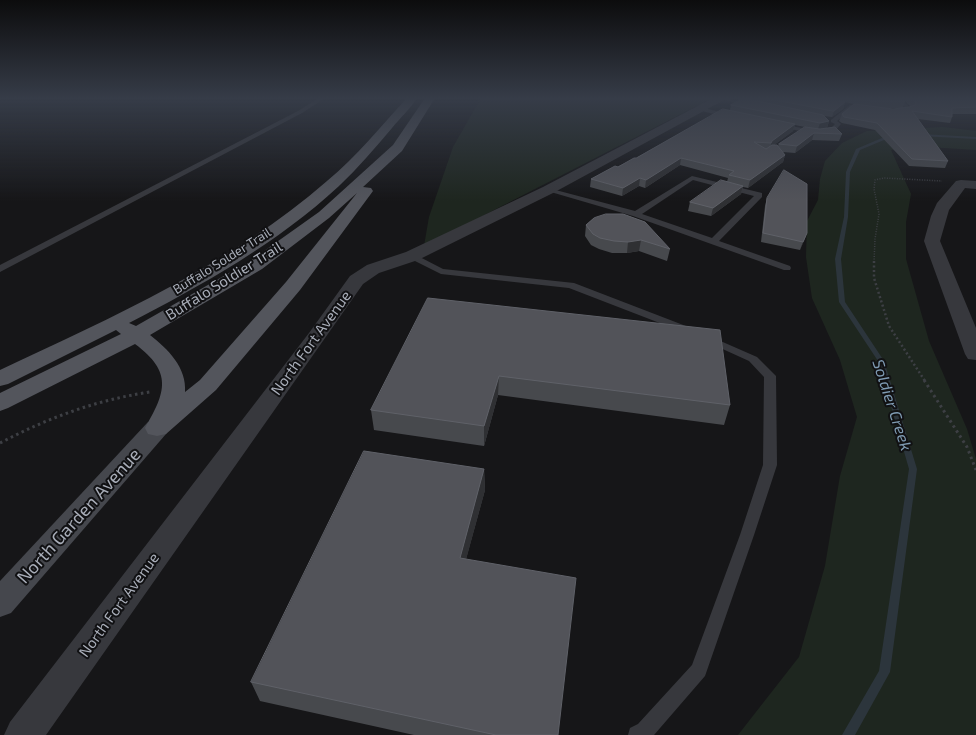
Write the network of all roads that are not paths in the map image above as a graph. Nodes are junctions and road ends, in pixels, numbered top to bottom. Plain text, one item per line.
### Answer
1 (261, 132) edge
2 (383, 132) edge
3 (408, 132) edge
4 (656, 132) edge
5 (803, 132) edge
6 (823, 132) edge
7 (398, 148) junction
8 (976, 185) edge
9 (548, 190) junction
10 (636, 214) junction
11 (714, 241) junction
12 (412, 256) junction
13 (787, 268) dead end
14 (0, 269) edge
15 (116, 322) junction
16 (136, 335) junction
17 (976, 354) edge
18 (0, 380) edge
19 (0, 403) edge
20 (157, 428) junction
21 (0, 603) edge
22 (23, 735) edge
23 (637, 735) edge

1 - 14 lane
2 - 15 main road, Buffalo Solder Trail
3 - 7 main road, Buffalo Soldier Trail
4 - 9 street, North Fort Avenue
5 - 6 lane
7 - 16 main road, Buffalo Soldier Trail
7 - 20 main road
8 - 17 street
9 - 10 lane
9 - 12 street, North Fort Avenue
10 - 11 lane
10 - 11 lane
11 - 13 lane
12 - 22 street, North Fort Avenue
12 - 23 lane
15 - 16 main road
15 - 18 main road, Buffalo Solder Trail
16 - 19 main road, Buffalo Soldier Trail
16 - 20 main road
20 - 21 street, North Garden Avenue

